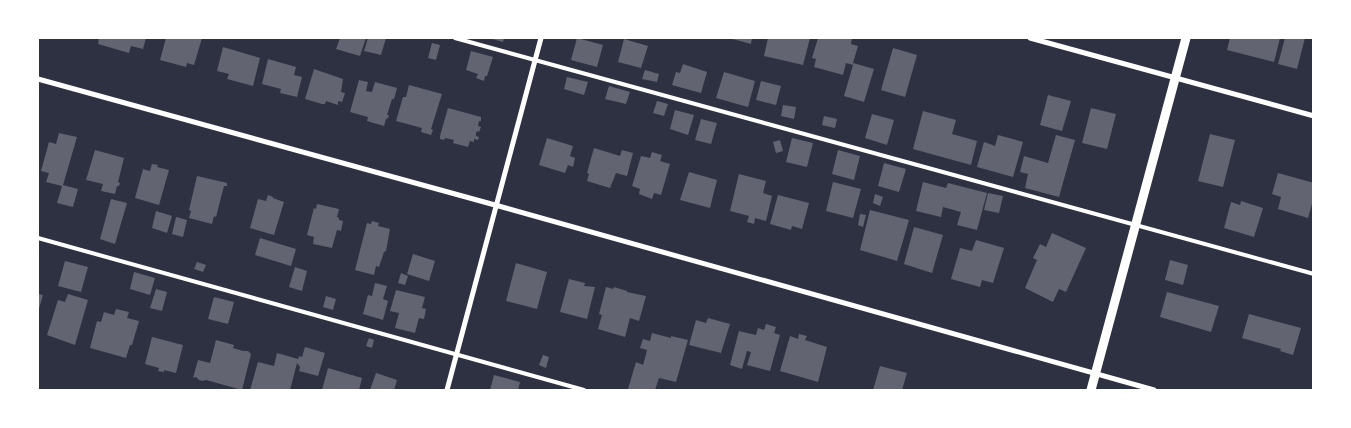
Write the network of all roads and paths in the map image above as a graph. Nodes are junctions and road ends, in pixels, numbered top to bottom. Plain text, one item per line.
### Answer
1 (455, 38) edge
2 (541, 38) edge
3 (1030, 38) edge
4 (1186, 38) edge
5 (535, 60) junction
6 (1175, 78) junction
7 (38, 79) edge
8 (1314, 116) edge
9 (495, 205) junction
10 (1135, 226) junction
11 (38, 238) edge
12 (1314, 274) edge
13 (456, 355) junction
14 (1096, 374) junction
15 (447, 390) edge
16 (584, 390) edge
17 (1091, 390) edge
18 (1154, 390) edge

1 - 5 lane
2 - 5 street
3 - 6 street
4 - 6 street
5 - 9 street
5 - 10 lane
6 - 8 street
6 - 10 street
7 - 9 street
9 - 13 street
9 - 14 street
10 - 12 lane
10 - 14 street
11 - 13 lane
13 - 15 street
13 - 16 lane
14 - 17 street
14 - 18 street

